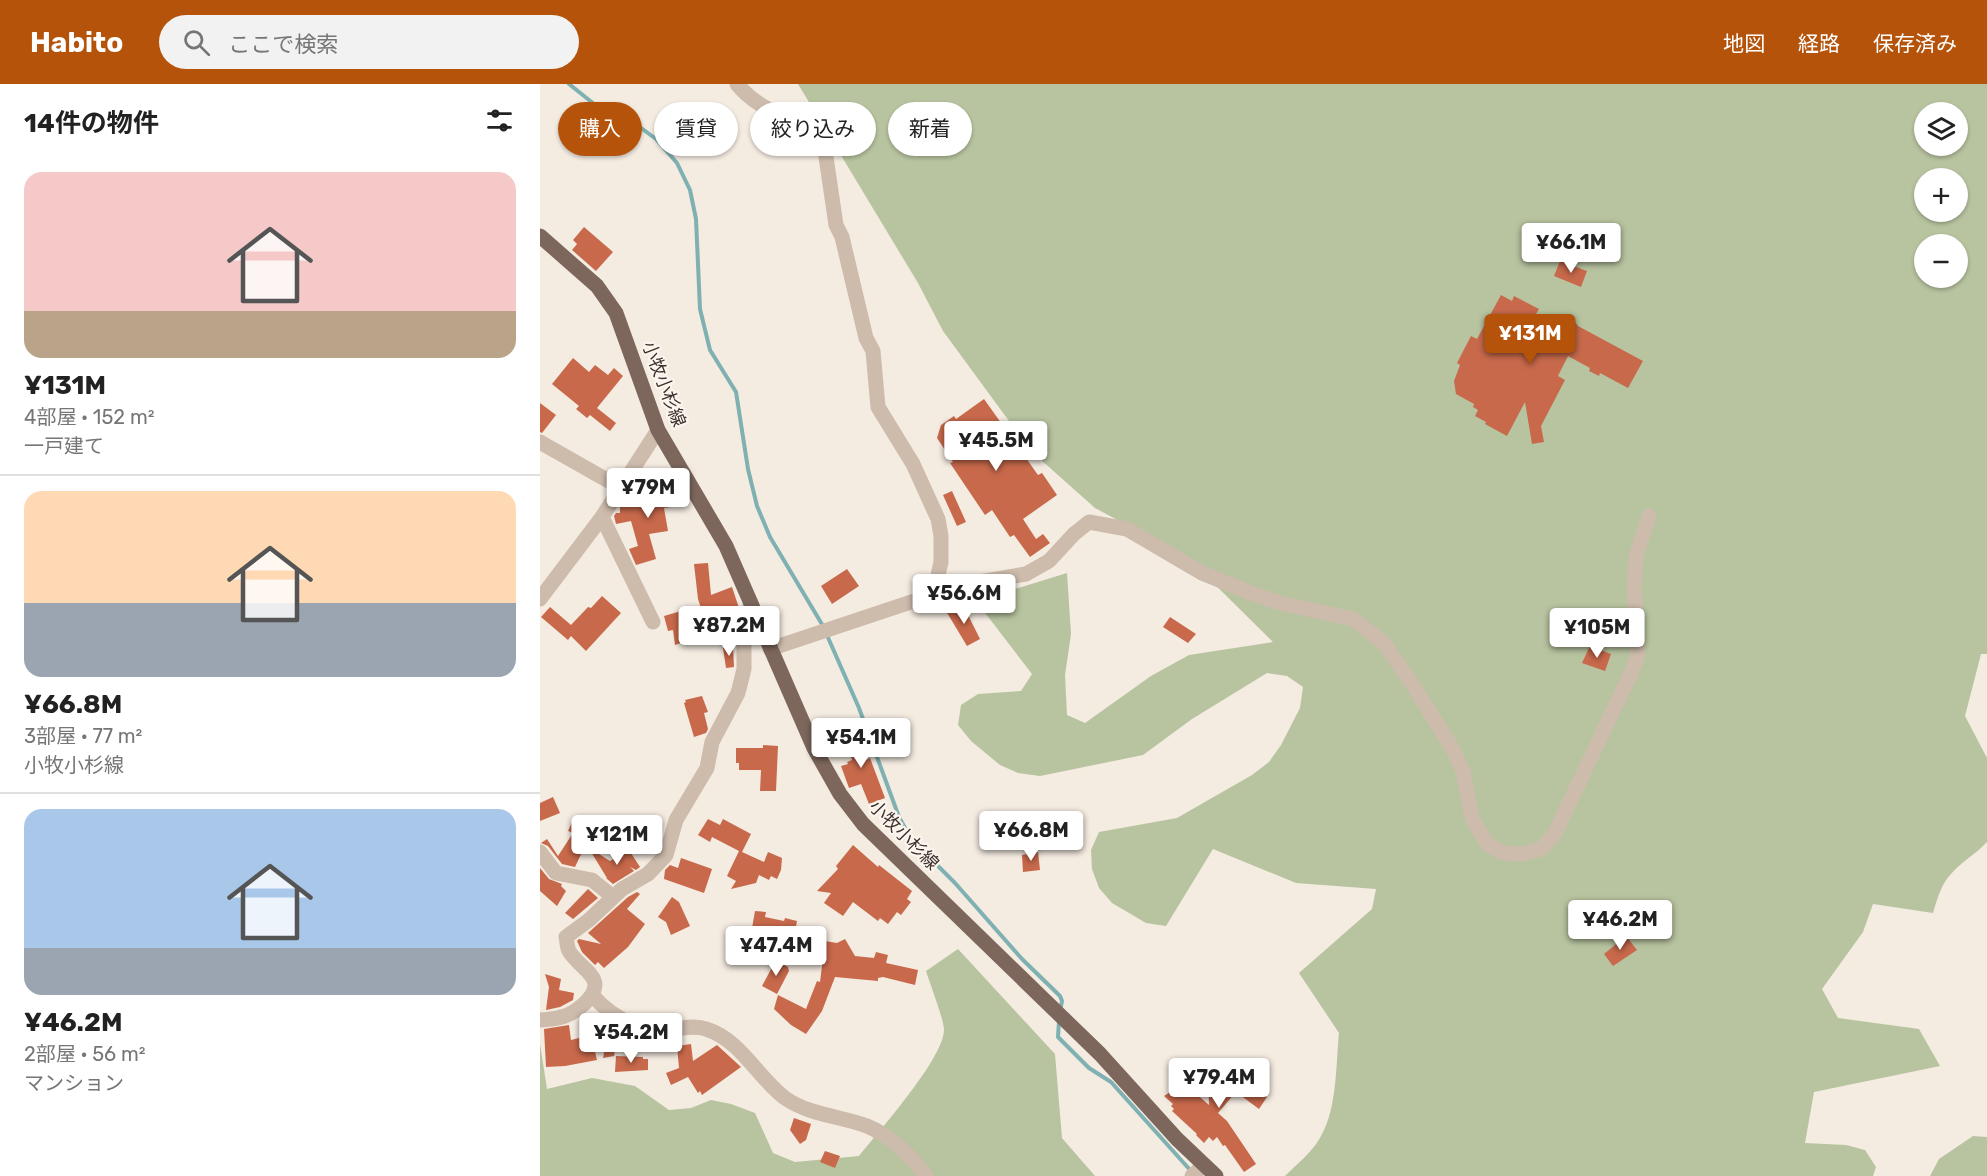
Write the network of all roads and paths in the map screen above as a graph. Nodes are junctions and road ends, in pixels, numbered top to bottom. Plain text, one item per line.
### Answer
1 (736, 84) edge
2 (540, 236) edge
3 (658, 430) junction
4 (540, 442) edge
5 (621, 488) junction
6 (1649, 516) dead end
7 (602, 517) junction
8 (937, 593) junction
9 (540, 599) edge
10 (751, 603) junction
11 (653, 622) dead end
12 (770, 649) junction
13 (540, 852) edge
14 (612, 896) junction
15 (593, 996) junction
16 (540, 1020) edge
17 (1199, 1170) edge
18 (926, 1176) edge
19 (1216, 1176) edge

1 - 8 street
2 - 3 main road, 小牧小杉線
3 - 5 street
3 - 10 main road, 小牧小杉線
4 - 5 street
5 - 7 street
6 - 8 street
7 - 9 street
7 - 11 street
8 - 12 street
10 - 12 main road, 小牧小杉線
10 - 14 street
12 - 17 main road, 小牧小杉線
13 - 14 street
14 - 15 street
15 - 16 street
15 - 18 street
17 - 19 main road, 小牧小杉線

